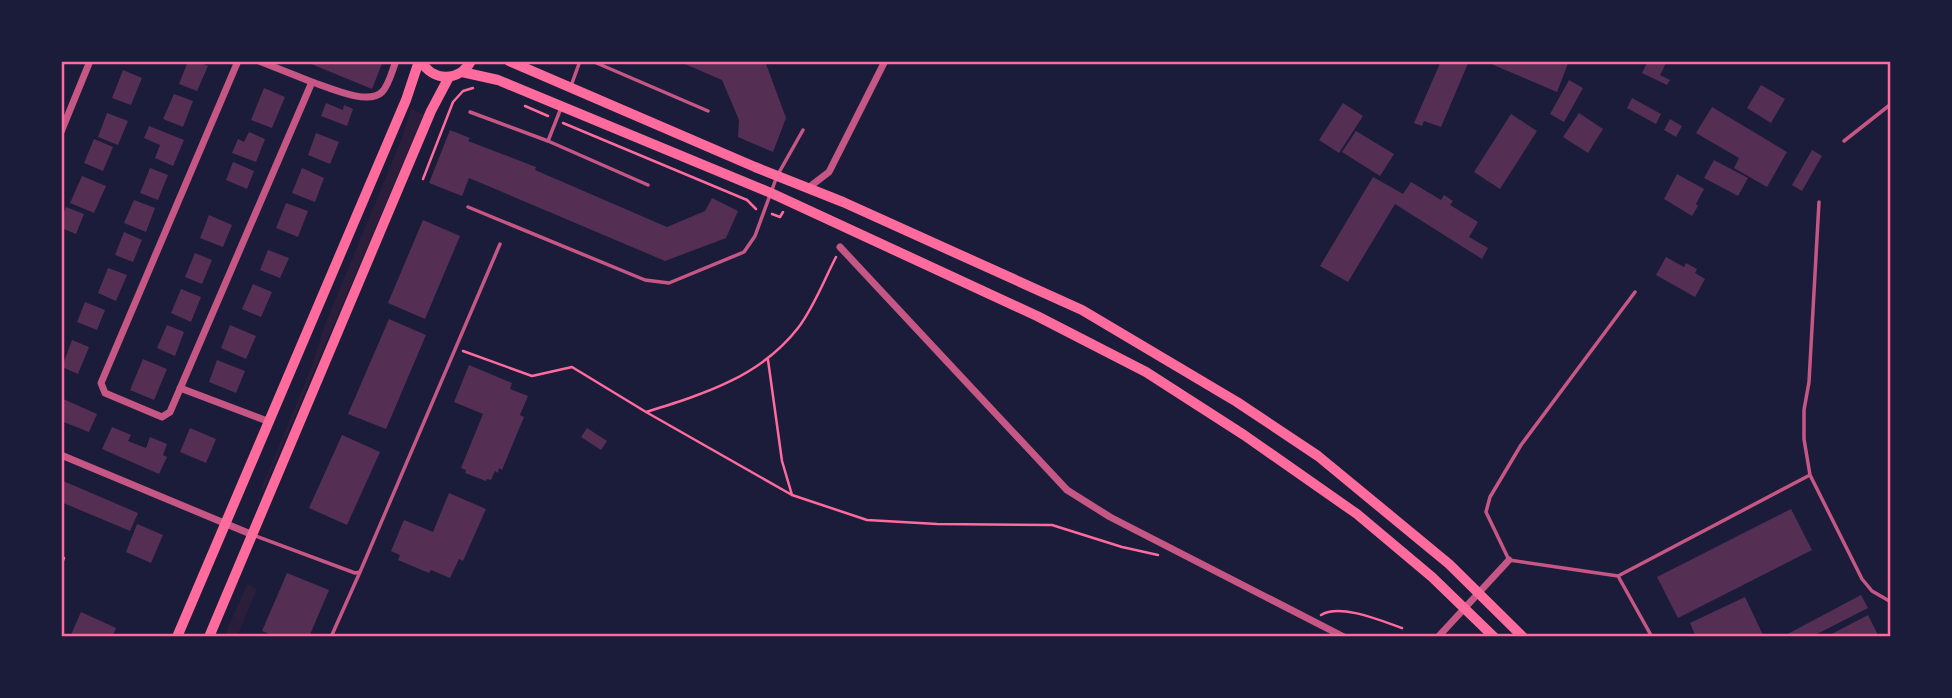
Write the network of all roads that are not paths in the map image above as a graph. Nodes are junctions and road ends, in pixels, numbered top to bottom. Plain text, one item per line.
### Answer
1 (90, 61) edge
2 (238, 61) edge
3 (260, 61) edge
4 (396, 61) edge
5 (420, 61) edge
6 (471, 61) edge
7 (509, 61) edge
8 (580, 61) edge
9 (592, 61) edge
10 (885, 61) edge
11 (462, 72) junction
12 (449, 77) junction
13 (312, 82) junction
14 (570, 88) junction
15 (1891, 104) edge
16 (562, 106) junction
17 (708, 111) dead end
18 (470, 112) dead end
19 (803, 130) dead end
20 (61, 132) edge
21 (548, 141) junction
22 (1844, 141) dead end
23 (777, 176) junction
24 (648, 186) dead end
25 (807, 189) junction
26 (771, 193) junction
27 (1819, 202) dead end
28 (468, 206) dead end
29 (500, 244) dead end
30 (840, 247) road end
31 (1634, 292) dead end
32 (180, 388) junction
33 (270, 422) junction
34 (61, 455) edge
35 (1810, 475) junction
36 (226, 524) junction
37 (253, 535) junction
38 (1509, 560) junction
39 (360, 572) junction
40 (1618, 576) junction
41 (1479, 592) junction
42 (1891, 602) edge
43 (1465, 607) junction
44 (177, 637) edge
45 (209, 637) edge
46 (331, 637) edge
47 (1344, 637) edge
48 (1438, 637) edge
49 (1494, 637) edge
50 (1523, 637) edge
51 (1652, 637) edge

1 - 20 street
2 - 32 street
3 - 13 street
4 - 13 street
5 - 12 main road
5 - 33 main road
6 - 11 main road
7 - 14 main road
8 - 14 lane
9 - 17 lane
10 - 25 street
11 - 12 main road
11 - 16 main road
12 - 37 main road
13 - 32 street
14 - 23 main road
15 - 22 lane
16 - 21 lane
16 - 26 main road
18 - 21 lane
19 - 23 lane
21 - 24 lane
23 - 25 main road
23 - 26 lane
25 - 41 main road
26 - 28 lane
26 - 43 main road
27 - 35 lane
29 - 39 lane
30 - 47 street
31 - 38 lane
32 - 33 street
33 - 36 main road
34 - 36 street
35 - 40 lane
35 - 42 lane
36 - 37 street
36 - 44 main road
37 - 39 lane
37 - 45 main road
38 - 40 lane
38 - 41 street
39 - 46 lane
40 - 51 lane
41 - 43 street
41 - 50 main road
43 - 48 street
43 - 49 main road

